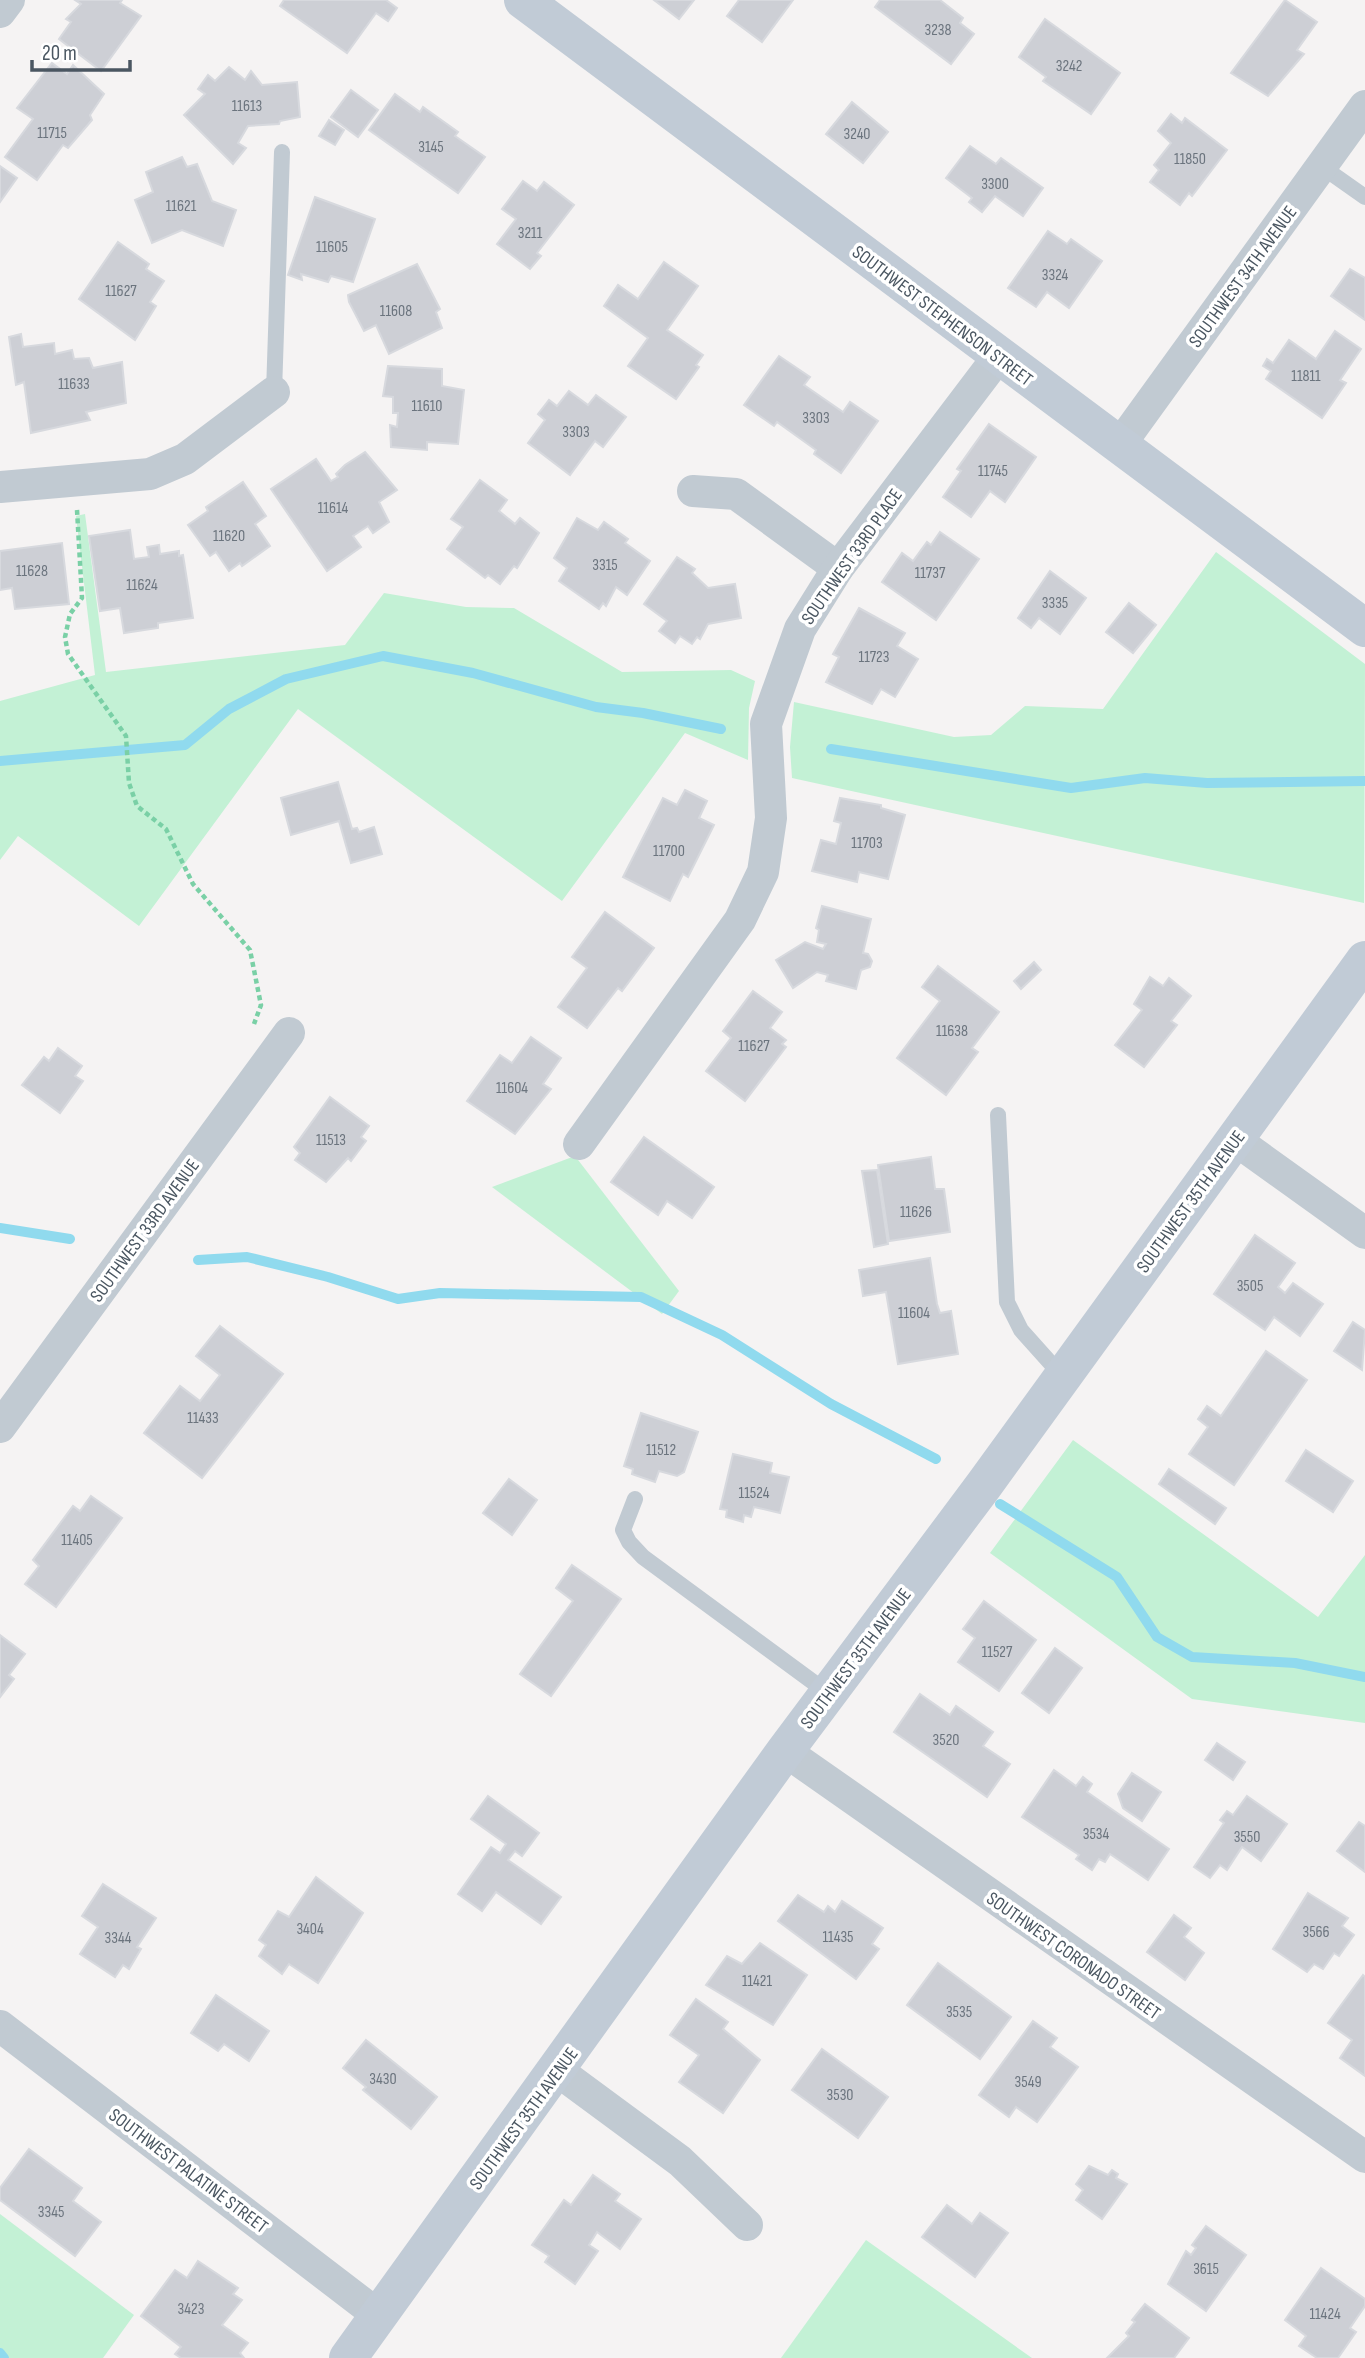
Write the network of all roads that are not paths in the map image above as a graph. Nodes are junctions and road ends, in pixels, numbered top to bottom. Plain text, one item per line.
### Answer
1 (9, 0) edge
2 (543, 6) edge
3 (0, 12) edge
4 (1365, 106) edge
5 (282, 152) dead end
6 (1321, 166) junction
7 (1365, 197) edge
8 (998, 357) junction
9 (274, 392) joint
10 (1119, 446) junction
11 (0, 487) edge
12 (692, 491) dead end
13 (838, 568) junction
14 (1365, 628) edge
15 (1365, 960) edge
16 (289, 1033) dead end
17 (998, 1115) dead end
18 (1234, 1139) junction
19 (579, 1144) dead end
20 (1365, 1233) edge
21 (1063, 1377) junction
22 (0, 1427) edge
23 (635, 1499) dead end
24 (828, 1693) junction
25 (785, 1751) junction
26 (0, 2026) edge
27 (558, 2071) junction
28 (1365, 2157) edge
29 (747, 2225) dead end
30 (378, 2315) junction
31 (348, 2358) edge

1 - 3 street
2 - 8 street, SOUTHWEST STEPHENSON STREET
4 - 6 street, SOUTHWEST 34TH AVENUE
5 - 9 lane
6 - 7 lane
6 - 10 street, SOUTHWEST 34TH AVENUE
8 - 10 street, SOUTHWEST STEPHENSON STREET
8 - 13 street, SOUTHWEST 33RD PLACE
9 - 11 street
10 - 14 street, SOUTHWEST STEPHENSON STREET
12 - 13 street
13 - 19 street, SOUTHWEST 33RD PLACE
15 - 18 street, SOUTHWEST 35TH AVENUE
16 - 22 street, SOUTHWEST 33RD AVENUE
17 - 21 lane
18 - 20 street
18 - 21 street, SOUTHWEST 35TH AVENUE
21 - 24 street, SOUTHWEST 35TH AVENUE
23 - 24 lane
24 - 25 street, SOUTHWEST 35TH AVENUE
25 - 27 street, SOUTHWEST 35TH AVENUE
25 - 28 street, SOUTHWEST CORONADO STREET
26 - 30 street, SOUTHWEST PALATINE STREET
27 - 29 street
27 - 30 street, SOUTHWEST 35TH AVENUE
30 - 31 street, SOUTHWEST 35TH AVENUE

